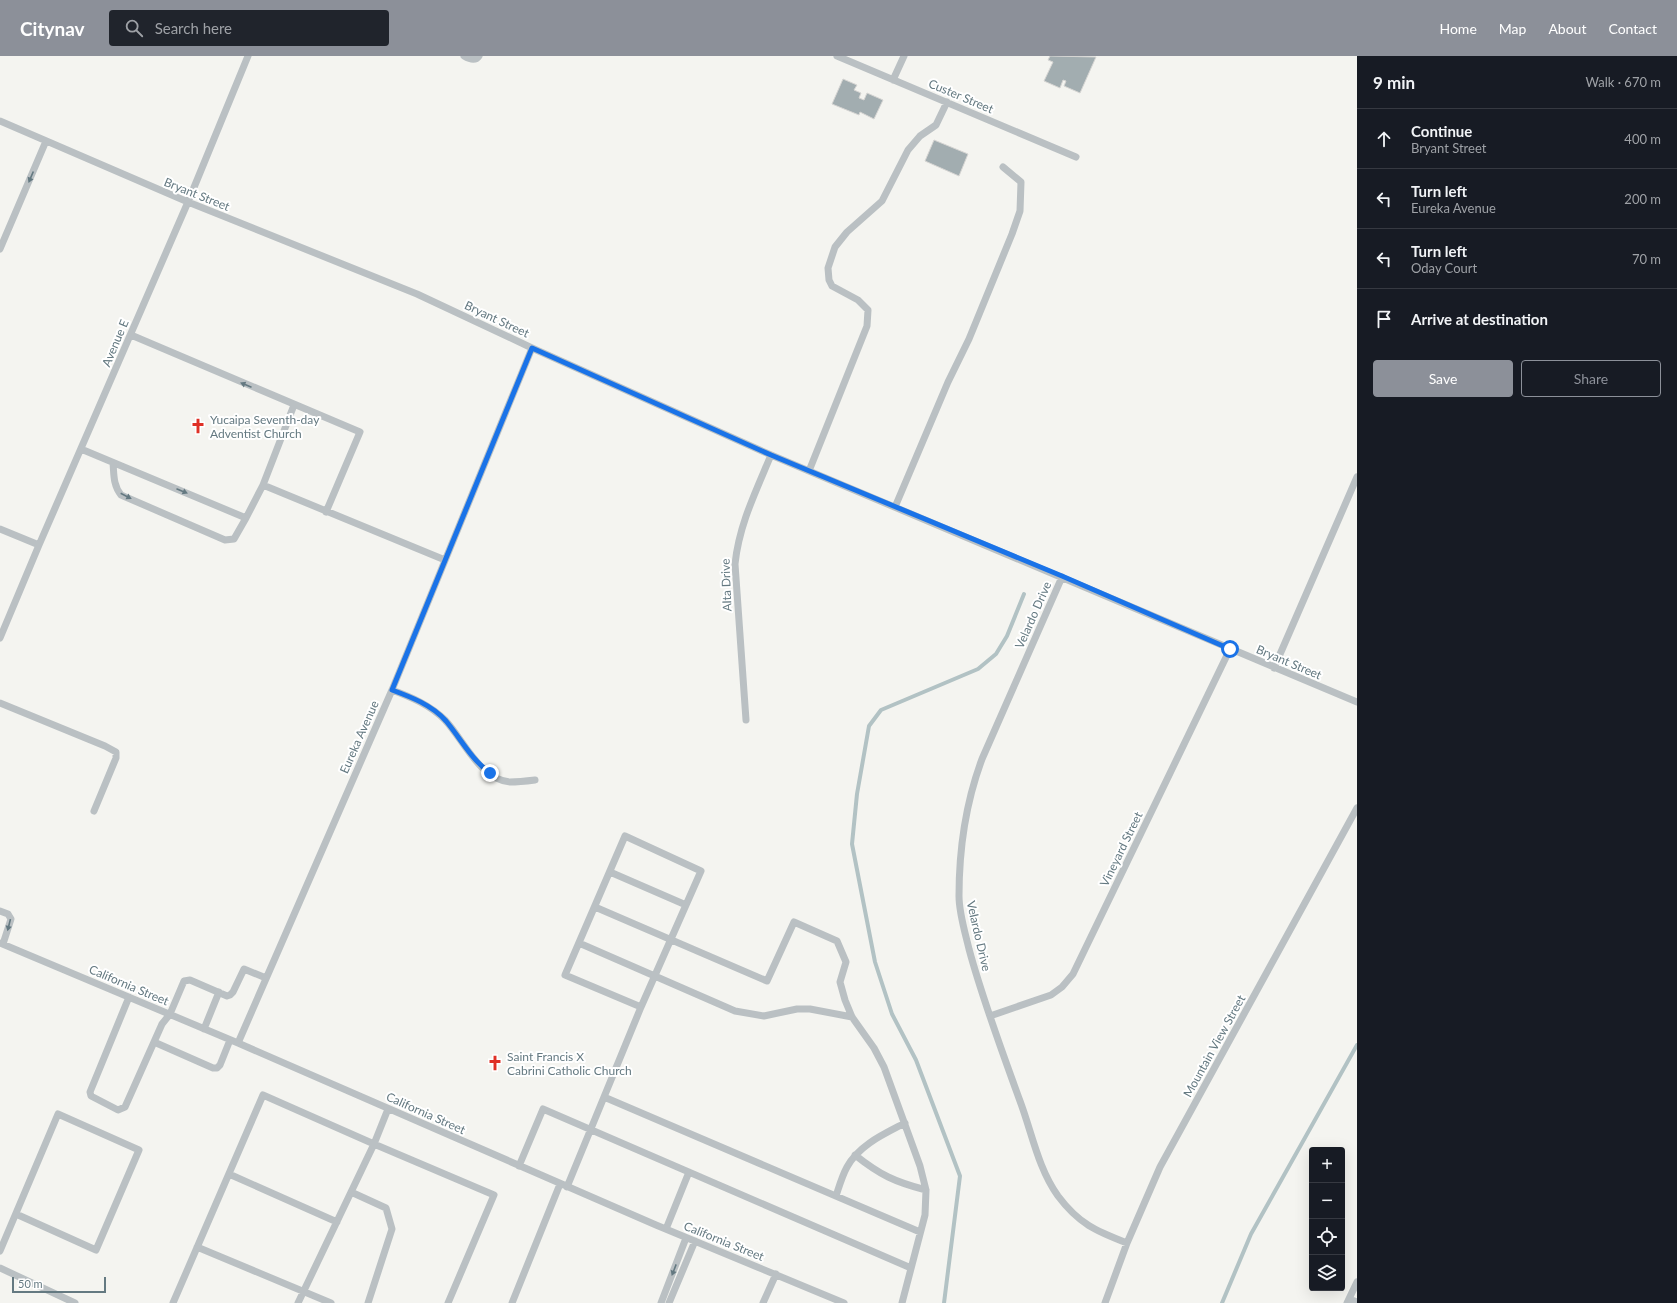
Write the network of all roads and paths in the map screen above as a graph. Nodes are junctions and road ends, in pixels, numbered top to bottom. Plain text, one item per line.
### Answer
1 (248, 56) edge
2 (464, 56) edge
3 (480, 56) edge
4 (836, 56) edge
5 (904, 56) edge
6 (893, 80) junction
7 (946, 102) junction
8 (0, 121) edge
9 (46, 141) junction
10 (1076, 157) dead end
11 (1003, 167) dead end
12 (188, 202) junction
13 (0, 249) edge
14 (131, 335) junction
15 (532, 348) junction
16 (294, 406) junction
17 (81, 450) junction
18 (771, 455) junction
19 (113, 463) junction
20 (808, 471) junction
21 (1357, 477) edge
22 (263, 485) junction
23 (895, 507) junction
24 (326, 512) junction
25 (246, 518) junction
26 (0, 529) edge
27 (39, 545) junction
28 (445, 560) junction
29 (1062, 576) junction
30 (0, 638) edge
31 (1230, 649) junction
32 (1274, 668) junction
33 (392, 690) junction
34 (1357, 702) edge
35 (0, 703) edge
36 (746, 720) dead end
37 (535, 780) dead end
38 (1357, 808) edge
39 (94, 810) dead end
40 (610, 872) junction
41 (686, 905) junction
42 (595, 907) junction
43 (0, 911) edge
44 (670, 939) junction
45 (2, 943) edge
46 (579, 943) junction
47 (654, 976) junction
48 (266, 978) junction
49 (219, 992) junction
50 (129, 997) junction
51 (641, 1007) junction
52 (170, 1014) junction
53 (990, 1016) junction
54 (852, 1017) junction
55 (204, 1028) junction
56 (230, 1040) junction
57 (154, 1042) junction
58 (238, 1043) junction
59 (604, 1097) junction
60 (388, 1109) junction
61 (905, 1123) junction
62 (591, 1130) junction
63 (374, 1144) junction
64 (855, 1156) junction
65 (519, 1166) junction
66 (689, 1172) junction
67 (229, 1174) junction
68 (564, 1185) junction
69 (926, 1190) junction
70 (351, 1192) junction
71 (836, 1196) junction
72 (16, 1214) junction
73 (337, 1222) junction
74 (666, 1229) junction
75 (920, 1232) junction
76 (686, 1238) junction
77 (694, 1241) junction
78 (1127, 1242) junction
79 (197, 1247) junction
80 (0, 1251) edge
81 (0, 1268) edge
82 (911, 1268) junction
83 (776, 1274) junction
84 (1357, 1282) edge
85 (303, 1291) junction
86 (1348, 1301) edge
87 (1357, 1302) edge
88 (74, 1303) edge
89 (173, 1303) edge
90 (298, 1303) edge
91 (331, 1303) edge
92 (368, 1303) edge
93 (448, 1303) edge
94 (512, 1303) edge
95 (661, 1303) edge
96 (669, 1303) edge
97 (763, 1303) edge
98 (844, 1303) edge
99 (902, 1303) edge
100 (1106, 1303) edge

1 - 12 street, Avenue E
2 - 3 street
4 - 6 street, Custer Street
5 - 6 street
6 - 7 street, Custer Street
7 - 10 street, Custer Street
7 - 20 street
8 - 9 street, Bryant Street
9 - 12 street, Bryant Street
9 -> 13 street
11 - 23 street
12 - 14 street, Avenue E
12 - 15 street, Bryant Street
16 -> 14 street
14 - 17 street, Avenue E
15 - 18 street, Bryant Street
15 - 28 street, Eureka Avenue
16 - 22 street
16 - 24 street
17 - 19 street
17 - 27 street, Avenue E
18 - 20 street, Bryant Street
18 - 36 street, Alta Drive
19 -> 25 street
19 -> 25 street
20 - 23 street, Bryant Street
21 - 32 street
22 - 24 street
22 - 25 street
23 - 29 street, Bryant Street
24 - 28 street
26 - 27 street
27 - 30 street, Avenue E
28 - 33 street, Eureka Avenue
29 - 31 street, Bryant Street
29 - 53 street, Velardo Drive
31 - 32 street, Bryant Street
31 - 53 street, Vineyard Street
32 - 34 street, Bryant Street
33 - 37 street
33 - 48 street, Eureka Avenue
35 - 39 street
38 - 78 street, Mountain View Street
40 - 41 street
40 - 41 street
40 - 42 street
41 - 44 street
42 - 44 street
42 - 46 street
43 -> 45 street
44 - 47 street
44 - 54 street
45 - 50 street, California Street
46 - 47 street
46 - 51 street
47 - 51 street
47 - 54 street
48 - 49 street
48 - 58 street, Eureka Avenue
49 - 52 street
49 - 55 street
50 - 52 street, California Street
50 - 57 street
51 - 59 street
52 - 55 street, California Street
52 - 57 street
53 - 78 street, Velardo Drive
54 - 61 street
55 - 56 street, California Street
56 - 57 street
56 - 58 street, California Street
58 - 60 street, California Street
59 - 62 street
59 - 71 street
60 - 63 street
60 - 65 street, California Street
61 - 64 street
61 - 69 street
62 - 65 street
62 - 66 street
62 - 68 street
63 - 67 street
63 - 70 street
63 - 93 street
64 - 69 street
64 - 71 street
65 - 68 street, California Street
66 - 74 street
66 - 82 street
67 - 73 street
67 - 79 street
68 - 74 street, California Street
68 - 94 street
69 - 75 street
70 - 73 street
70 - 92 street
71 - 75 street
72 - 72 street
72 - 80 street
73 - 85 street
74 - 76 street, California Street
75 - 82 street
76 - 77 street, California Street
76 -> 95 street
77 - 83 street, California Street
77 - 96 street
78 - 100 street, Mountain View Street
79 - 85 street
79 - 89 street
81 - 88 street
82 - 99 street
83 - 97 street
83 - 98 street, California Street
84 - 86 street
85 - 90 street
85 - 91 street
86 - 87 street

